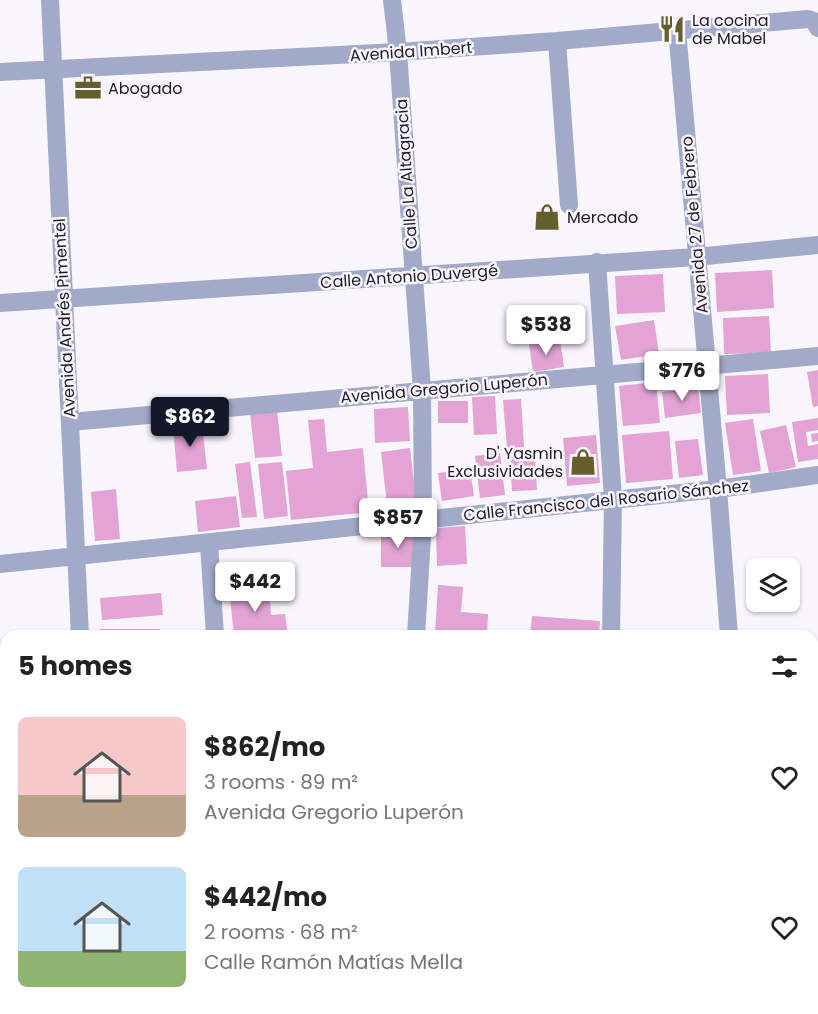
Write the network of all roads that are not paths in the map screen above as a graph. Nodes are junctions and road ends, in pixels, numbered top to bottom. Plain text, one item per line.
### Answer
1 (50, 0) edge
2 (392, 0) edge
3 (818, 28) edge
4 (677, 30) junction
5 (557, 41) junction
6 (399, 52) junction
7 (53, 70) junction
8 (0, 72) edge
9 (569, 205) dead end
10 (818, 245) edge
11 (696, 256) junction
12 (597, 262) junction
13 (413, 276) junction
14 (63, 300) junction
15 (0, 303) edge
16 (818, 356) edge
17 (706, 364) junction
18 (606, 374) junction
19 (422, 390) junction
20 (70, 422) junction
21 (818, 475) edge
22 (718, 489) junction
23 (613, 499) junction
24 (423, 520) junction
25 (209, 543) junction
26 (76, 556) junction
27 (0, 564) edge
28 (80, 630) edge
29 (215, 630) edge
30 (416, 630) edge
31 (611, 630) edge
32 (729, 630) edge

1 - 7 street, Avenida Andrés Pimentel
2 - 6 street, Calle La Altagracia
3 - 4 street, Avenida Imbert
4 - 5 street, Avenida Imbert
4 - 11 street, Avenida 27 de Febrero
5 - 6 street, Avenida Imbert
5 - 9 street
6 - 7 street, Avenida Imbert
6 - 13 street, Calle La Altagracia
7 - 8 street, Avenida Imbert
7 - 14 street, Avenida Andrés Pimentel
10 - 11 street, Calle Antonio Duvergé
11 - 12 street, Calle Antonio Duvergé
11 - 17 street, Avenida 27 de Febrero
12 - 13 street, Calle Antonio Duvergé
12 - 18 street
13 - 14 street, Calle Antonio Duvergé
13 - 19 street, Calle La Altagracia
14 - 15 street, Calle Antonio Duvergé
14 - 20 street, Avenida Andrés Pimentel
16 - 17 street, Avenida Gregorio Luperón
17 - 18 street, Avenida Gregorio Luperón
17 - 22 street, Avenida 27 de Febrero
18 - 19 street, Avenida Gregorio Luperón
18 - 23 street
19 - 20 street, Avenida Gregorio Luperón
19 - 24 street, Calle La Altagracia
20 - 26 street, Avenida Andrés Pimentel
21 - 22 street, Calle Francisco del Rosario Sánchez
22 - 23 street, Calle Francisco del Rosario Sánchez
22 - 32 street, Avenida 27 de Febrero
23 - 24 street, Calle Francisco del Rosario Sánchez
23 - 31 street
24 - 25 street, Calle Francisco del Rosario Sánchez
24 - 30 street, Calle La Altagracia
25 - 26 street, Calle Francisco del Rosario Sánchez
25 - 29 street
26 - 27 street, Calle Francisco del Rosario Sánchez
26 - 28 street, Avenida Andrés Pimentel

